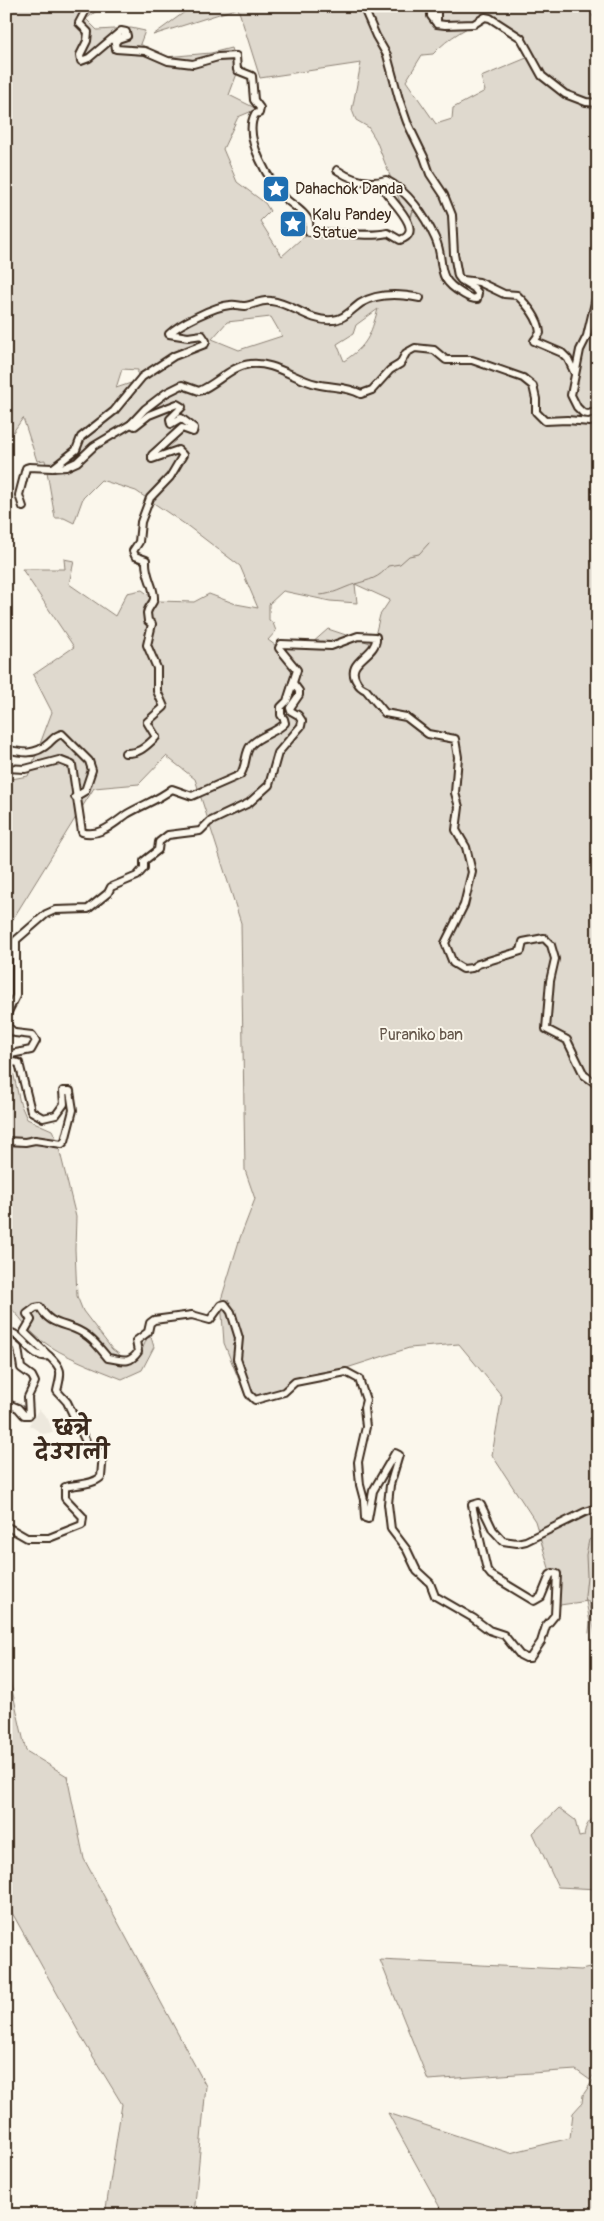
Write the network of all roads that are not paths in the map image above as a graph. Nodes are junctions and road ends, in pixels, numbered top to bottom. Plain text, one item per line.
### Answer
1 (88, 6) edge
2 (363, 6) edge
3 (431, 6) edge
4 (437, 6) edge
5 (437, 24) junction
6 (598, 103) edge
7 (337, 170) dead end
8 (380, 183) junction
9 (462, 280) junction
10 (598, 290) edge
11 (420, 298) dead end
12 (575, 374) junction
13 (598, 411) edge
14 (598, 417) edge
15 (131, 424) junction
16 (52, 468) junction
17 (23, 507) dead end
18 (293, 683) junction
19 (6, 749) edge
20 (125, 753) dead end
21 (6, 768) edge
22 (75, 797) junction
23 (6, 1055) edge
24 (6, 1061) edge
25 (598, 1085) edge
26 (6, 1141) edge
27 (6, 1332) edge
28 (6, 1338) edge
29 (49, 1356) junction
30 (6, 1403) edge
31 (598, 1508) edge
32 (6, 1526) edge

1 - 8 street
2 - 9 street
3 - 5 street
4 - 5 street
5 - 6 street
7 - 8 street
8 - 9 street
9 - 12 street
10 - 12 street
11 - 16 street
12 - 13 street
14 - 15 street
15 - 16 street
15 - 20 street
16 - 17 street
18 - 22 street
18 - 23 street
18 - 25 street
19 - 22 street
21 - 22 street
24 - 26 street
27 - 29 street
28 - 30 street
29 - 31 street
29 - 32 street

